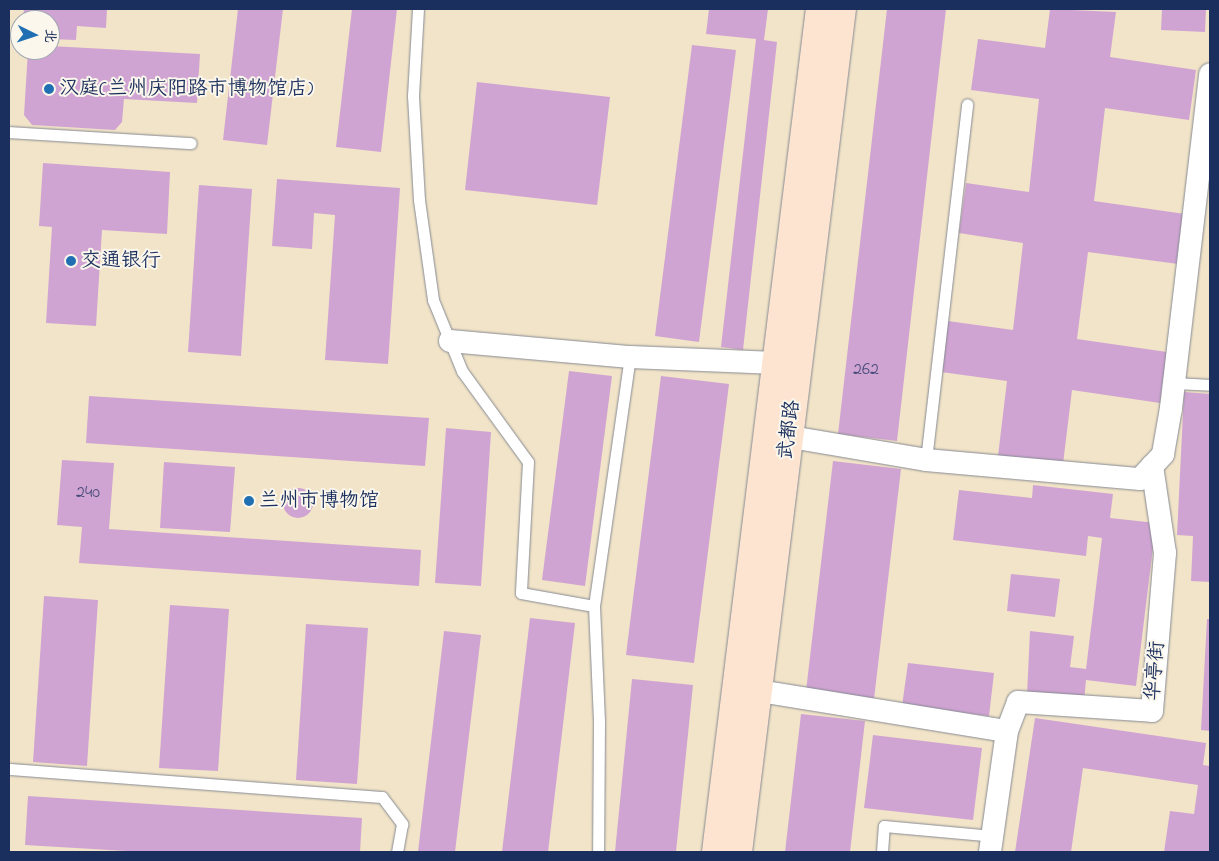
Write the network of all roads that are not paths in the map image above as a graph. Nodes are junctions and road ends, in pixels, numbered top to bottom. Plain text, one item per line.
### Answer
1 (418, 9) edge
2 (820, 9) edge
3 (842, 9) edge
4 (1210, 74) edge
5 (967, 104) dead end
6 (9, 132) edge
7 (191, 143) dead end
8 (450, 341) junction
9 (630, 357) junction
10 (776, 363) junction
11 (1174, 383) junction
12 (1210, 385) edge
13 (778, 435) junction
14 (926, 460) junction
15 (1152, 466) junction
16 (594, 606) junction
17 (747, 690) junction
18 (1007, 730) junction
19 (9, 769) edge
20 (992, 844) edge
21 (397, 852) edge
22 (598, 852) edge
23 (716, 852) edge
24 (738, 852) edge
25 (882, 852) edge

1 - 8 lane
2 - 10 main road, 武都路
3 - 13 main road, 武都路
4 - 11 street
5 - 14 lane
6 - 7 lane
8 - 9 street
8 - 16 lane
9 - 10 street
9 - 16 lane
10 - 13 main road, 武都路
11 - 12 lane
11 - 15 street
13 - 14 street
13 - 17 main road, 武都路
14 - 15 street
15 - 18 street, 华亭街
16 - 22 lane
17 - 18 street
17 - 23 main road, 武都路
17 - 24 main road, 武都路
18 - 20 street, 华亭街
19 - 21 lane
20 - 25 lane

